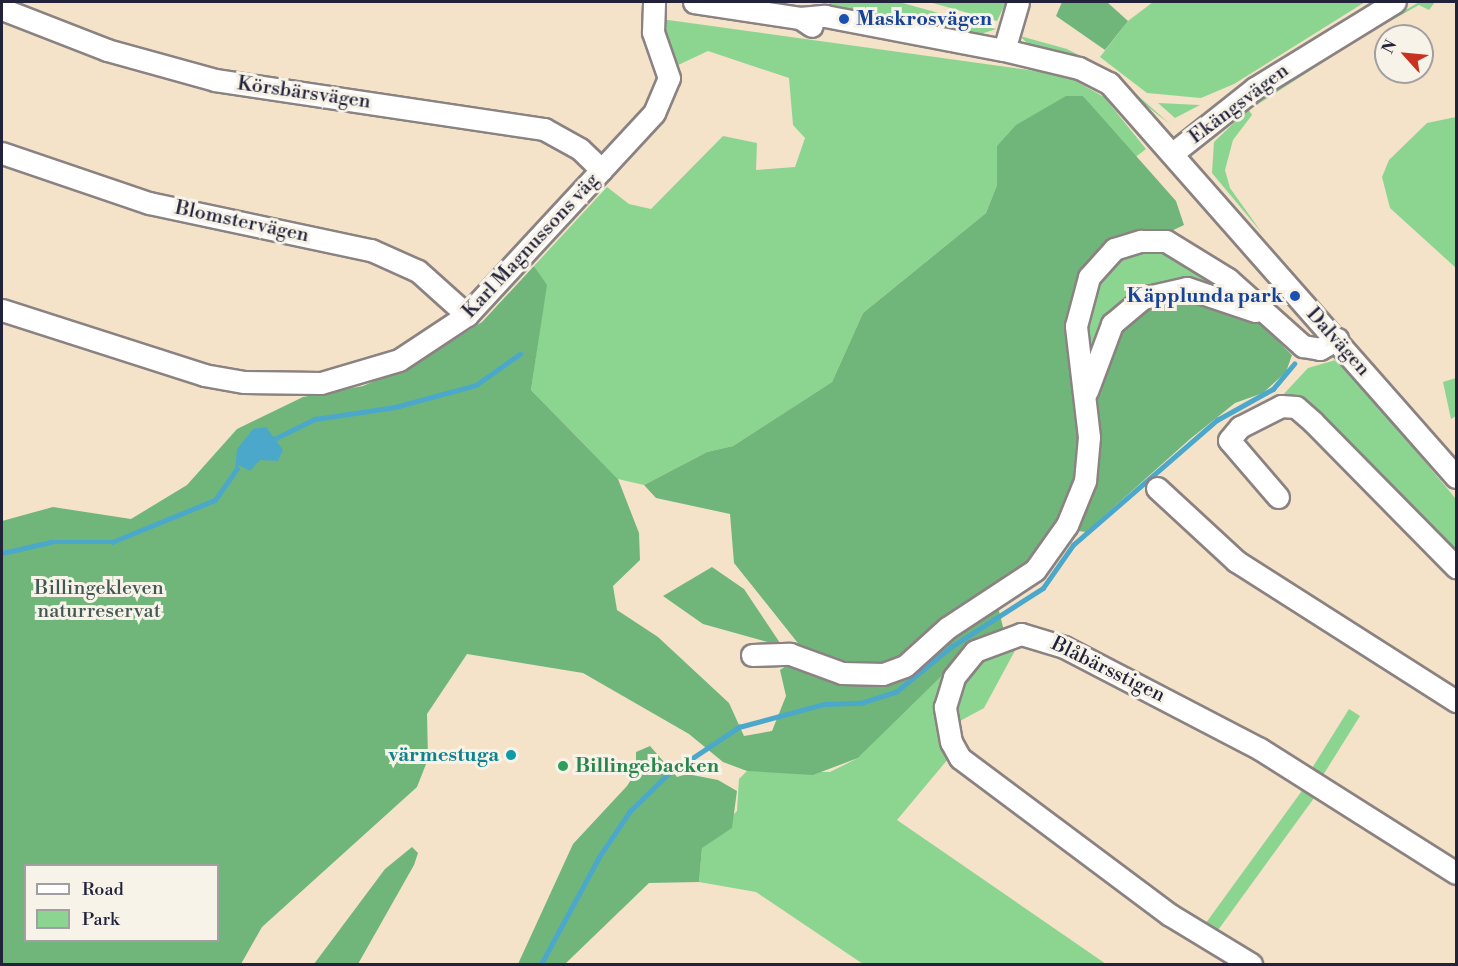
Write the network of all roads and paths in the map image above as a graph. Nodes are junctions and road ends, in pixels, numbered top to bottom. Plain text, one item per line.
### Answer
1 (654, 2) edge
2 (694, 2) edge
3 (1018, 2) edge
4 (1395, 2) edge
5 (768, 7) edge
6 (2, 9) edge
7 (1004, 50) junction
8 (2, 153) edge
9 (1173, 153) junction
10 (602, 170) junction
11 (2, 310) edge
12 (1262, 314) junction
13 (467, 315) junction
14 (1337, 339) junction
15 (1086, 394) junction
16 (1456, 477) edge
17 (1157, 488) dead end
18 (1278, 497) dead end
19 (1456, 567) edge
20 (752, 655) dead end
21 (1456, 701) edge
22 (1456, 873) edge
23 (1251, 964) edge

1 - 10 street, Karl Magnussons väg
2 - 5 street, Ekängsvägen
3 - 7 street
4 - 9 street, Ekängsvägen
5 - 7 street, Ekängsvägen
6 - 10 street, Körsbärsvägen
7 - 9 street, Ekängsvägen
8 - 13 street, Blomstervägen
9 - 14 street, Dalvägen
10 - 13 street, Karl Magnussons väg
11 - 13 street, Karl Magnussons väg
12 - 14 street
12 - 15 street
12 - 15 street
14 - 16 street, Dalvägen
15 - 20 street
17 - 21 street
18 - 19 street
22 - 23 street, Blåbärsstigen

